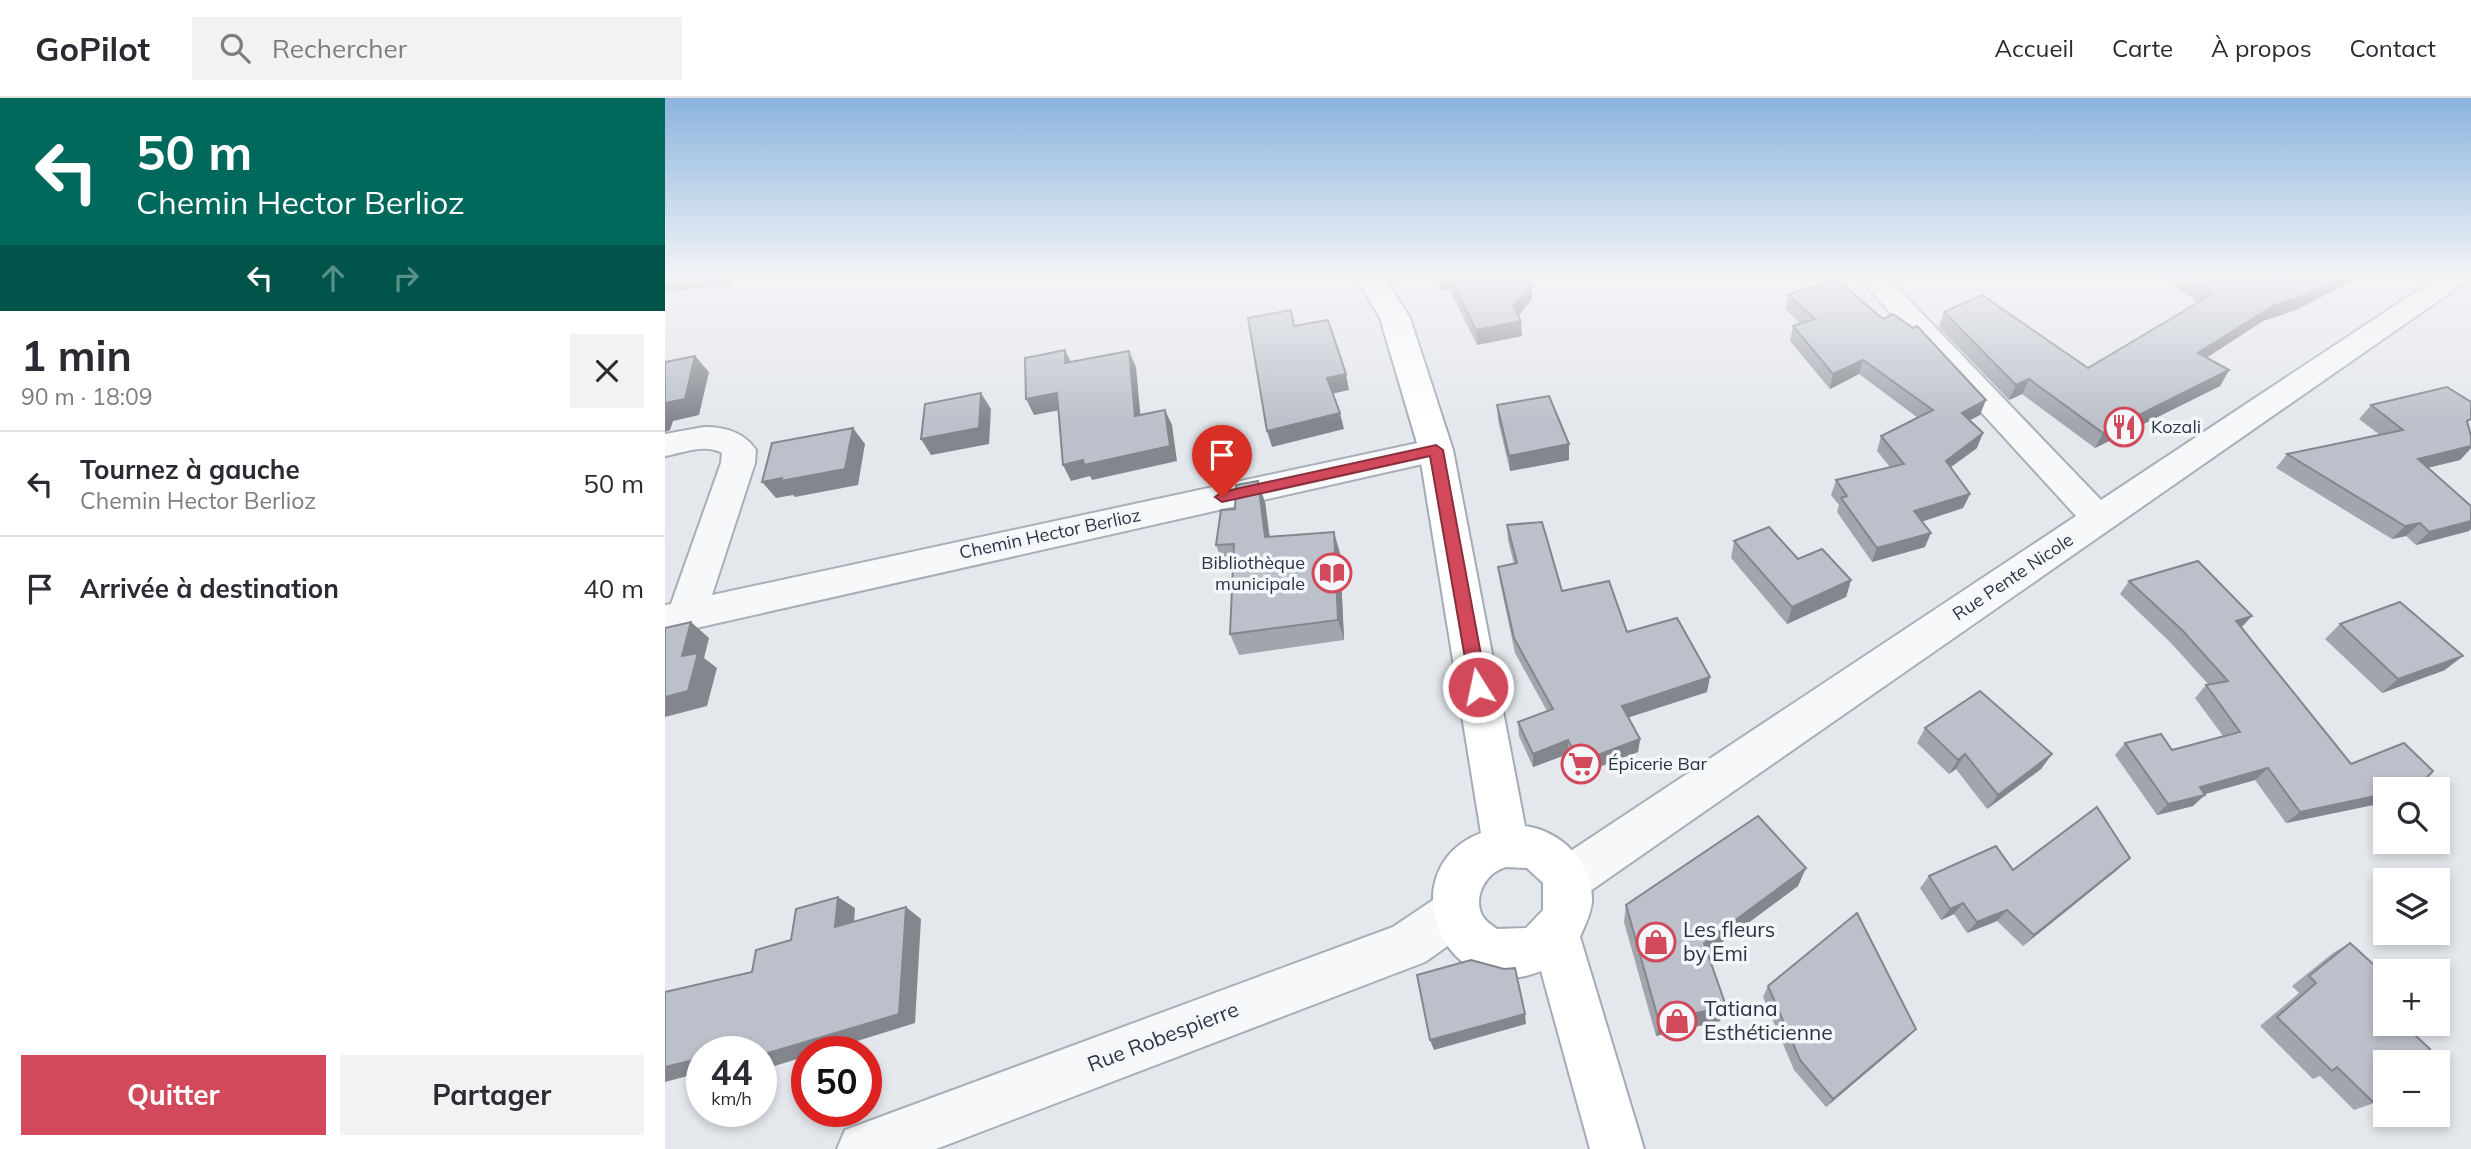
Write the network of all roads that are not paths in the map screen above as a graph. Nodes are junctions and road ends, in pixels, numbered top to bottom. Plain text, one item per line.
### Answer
1 (1397, 324) edge
2 (1916, 324) edge
3 (2387, 324) edge
4 (665, 445) edge
5 (1436, 450) junction
6 (2099, 519) junction
7 (676, 617) edge
8 (1506, 846) junction
9 (1567, 880) junction
10 (1456, 912) junction
11 (1556, 936) junction
12 (864, 1149) edge
13 (1617, 1149) edge

1 - 5 main road
2 - 6 street
3 - 6 street, Rue Pente Nicole
4 - 7 street
5 - 7 street, Chemin Hector Berlioz
5 - 8 main road
6 - 9 street, Rue Pente Nicole
8 - 9 main road
8 - 10 main road
9 - 11 main road
10 - 11 main road
10 - 12 street, Rue Robespierre
11 - 13 main road

